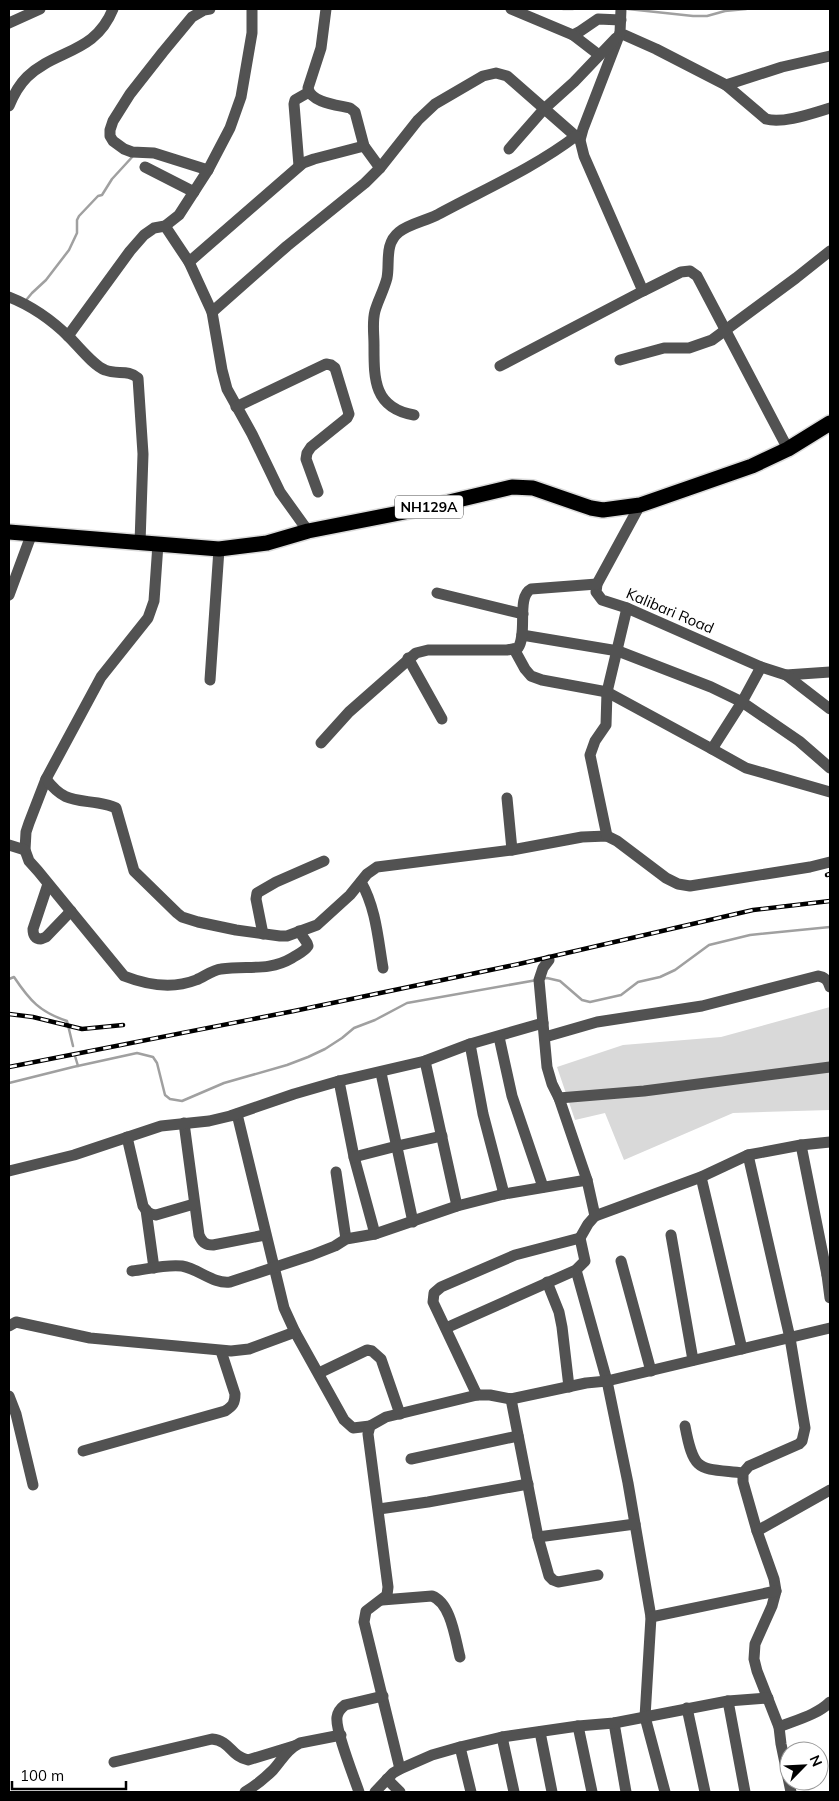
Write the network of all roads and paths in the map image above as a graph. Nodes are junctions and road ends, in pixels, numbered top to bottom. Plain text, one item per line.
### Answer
1 (40, 9) edge
2 (113, 9) edge
3 (210, 9) edge
4 (252, 9) edge
5 (326, 9) edge
6 (512, 9) edge
7 (621, 14) edge
8 (9, 23) edge
9 (620, 33) junction
10 (573, 35) junction
11 (599, 55) junction
12 (830, 56) edge
13 (726, 85) junction
14 (309, 92) junction
15 (9, 106) edge
16 (830, 108) edge
17 (544, 109) junction
18 (578, 138) junction
19 (364, 146) junction
20 (509, 149) dead end
21 (145, 166) dead end
22 (299, 166) junction
23 (380, 168) junction
24 (208, 170) junction
25 (194, 192) junction
26 (165, 226) junction
27 (830, 251) edge
28 (189, 262) junction
29 (643, 291) junction
30 (9, 297) edge
31 (212, 312) junction
32 (725, 332) junction
33 (68, 336) junction
34 (620, 360) dead end
35 (500, 366) dead end
36 (236, 407) junction
37 (414, 415) dead end
38 (830, 423) edge
39 (788, 449) junction
40 (318, 492) dead end
41 (640, 506) junction
42 (308, 531) junction
43 (9, 532) edge
44 (32, 533) junction
45 (140, 542) junction
46 (158, 544) junction
47 (219, 549) junction
48 (597, 584) junction
49 (436, 593) dead end
50 (9, 595) edge
51 (627, 608) junction
52 (523, 614) junction
53 (522, 635) junction
54 (514, 649) junction
55 (618, 651) junction
56 (408, 658) junction
57 (761, 667) junction
58 (830, 672) edge
59 (786, 675) junction
60 (210, 680) dead end
61 (607, 692) junction
62 (742, 702) junction
63 (830, 709) edge
64 (442, 719) dead end
65 (321, 743) dead end
66 (712, 748) junction
67 (830, 768) edge
68 (46, 779) junction
69 (830, 792) edge
70 (507, 798) dead end
71 (607, 836) junction
72 (9, 845) edge
73 (25, 850) junction
74 (512, 850) junction
75 (324, 862) dead end
76 (830, 862) edge
77 (361, 882) junction
78 (48, 884) junction
79 (71, 910) junction
80 (299, 931) junction
81 (263, 934) junction
82 (549, 960) dead end
83 (383, 968) dead end
84 (830, 987) edge
85 (544, 1024) junction
86 (499, 1037) junction
87 (545, 1037) junction
88 (470, 1044) junction
89 (425, 1061) junction
90 (830, 1067) edge
91 (381, 1072) junction
92 (340, 1081) junction
93 (559, 1098) junction
94 (237, 1114) junction
95 (184, 1123) junction
96 (442, 1136) junction
97 (128, 1138) junction
98 (830, 1142) edge
99 (801, 1145) junction
100 (397, 1146) junction
101 (748, 1155) junction
102 (354, 1157) junction
103 (9, 1171) edge
104 (336, 1172) dead end
105 (701, 1176) junction
106 (587, 1180) junction
107 (543, 1187) junction
108 (504, 1194) junction
109 (194, 1204) junction
110 (458, 1206) junction
111 (146, 1210) junction
112 (595, 1216) junction
113 (413, 1222) junction
114 (375, 1234) junction
115 (265, 1235) junction
116 (671, 1235) dead end
117 (580, 1238) junction
118 (346, 1239) junction
119 (621, 1262) dead end
120 (273, 1267) junction
121 (154, 1268) junction
122 (576, 1270) junction
123 (132, 1271) dead end
124 (829, 1275) edge
125 (547, 1282) junction
126 (830, 1298) edge
127 (9, 1326) edge
128 (446, 1328) junction
129 (830, 1328) edge
130 (295, 1332) junction
131 (790, 1338) junction
132 (742, 1349) junction
133 (221, 1351) junction
134 (693, 1360) junction
135 (651, 1371) junction
136 (318, 1373) junction
137 (607, 1381) junction
138 (569, 1387) junction
139 (477, 1395) junction
140 (9, 1396) edge
141 (511, 1399) junction
142 (400, 1414) junction
143 (370, 1426) junction
144 (685, 1426) dead end
145 (518, 1436) junction
146 (83, 1451) dead end
147 (411, 1459) dead end
148 (743, 1472) junction
149 (528, 1484) junction
150 (33, 1485) dead end
151 (830, 1490) edge
152 (379, 1509) junction
153 (635, 1524) junction
154 (757, 1531) junction
155 (538, 1537) junction
156 (598, 1575) dead end
157 (776, 1591) junction
158 (382, 1600) junction
159 (651, 1617) junction
160 (460, 1656) dead end
161 (383, 1696) junction
162 (768, 1698) junction
163 (728, 1700) junction
164 (830, 1702) edge
165 (687, 1708) junction
166 (645, 1717) junction
167 (614, 1723) junction
168 (578, 1726) junction
169 (779, 1727) junction
170 (540, 1732) junction
171 (340, 1735) junction
172 (502, 1737) junction
173 (294, 1746) junction
174 (460, 1747) junction
175 (114, 1762) dead end
176 (400, 1769) junction
177 (388, 1779) junction
178 (245, 1792) edge
179 (359, 1792) edge
180 (375, 1792) edge
181 (400, 1792) edge
182 (471, 1792) edge
183 (514, 1792) edge
184 (552, 1792) edge
185 (592, 1792) edge
186 (626, 1792) edge
187 (664, 1792) edge
188 (705, 1792) edge
189 (745, 1792) edge
190 (791, 1792) edge

1 - 8 street
2 - 15 street
3 - 24 street
4 - 24 street
5 - 14 street
6 - 10 street
7 - 9 street
7 - 10 street
9 - 11 street
9 - 13 street
9 - 18 street
10 - 11 street
11 - 17 street
12 - 13 street
13 - 16 street
14 - 19 street
14 - 22 street
17 - 18 street
17 - 20 street
17 - 23 street
18 - 29 street
18 - 37 street
19 - 22 street
19 - 23 street
21 - 25 street
22 - 28 street
23 - 31 street
24 - 25 street
25 - 26 street
26 - 28 street
26 - 33 street
27 - 32 street
28 - 31 street
29 - 32 street
29 - 35 street
30 - 33 street
31 - 36 street
32 - 34 street
32 - 39 street
33 - 45 street
36 - 40 street
36 - 42 street
38 - 39 highway, NH129A
39 - 41 highway, NH129A
41 - 42 highway, NH129A
41 - 48 street
42 - 47 highway, NH129A
43 - 44 highway, NH129A
44 - 45 highway, NH129A
44 - 50 street
45 - 46 highway, NH129A
46 - 47 highway, NH129A
46 - 68 street
47 - 60 street
48 - 51 street, Kalibari Road
48 - 52 street
49 - 52 street
51 - 55 street
51 - 57 street, Kalibari Road
52 - 53 street
53 - 54 street
53 - 55 street
54 - 56 street
54 - 61 street
55 - 61 street
55 - 62 street
56 - 64 street
56 - 65 street
57 - 59 street, Kalibari Road
57 - 62 street
58 - 59 street, Kalibari Road
59 - 63 street
61 - 66 street
61 - 71 street
62 - 66 street
62 - 67 street
66 - 69 street
68 - 73 street
68 - 81 street
70 - 74 street
71 - 74 street
71 - 76 street
72 - 73 street
73 - 78 street
74 - 77 street
75 - 81 street
77 - 80 street
77 - 83 street
78 - 79 street
78 - 79 street
79 - 80 street
80 - 81 street
82 - 85 street
84 - 87 street
85 - 86 street
85 - 87 street
86 - 88 street
86 - 107 street
87 - 93 street
88 - 89 street
88 - 108 street
89 - 91 street
89 - 96 street
90 - 93 street
91 - 92 street
91 - 100 street
92 - 94 street
92 - 102 street
93 - 106 street
94 - 95 street
94 - 115 street
95 - 97 street
95 - 109 street
96 - 100 street
96 - 110 street
97 - 103 street
97 - 111 street
98 - 99 street
99 - 101 street
99 - 124 street
100 - 102 street
100 - 113 street
101 - 105 street
101 - 131 street
102 - 114 street
104 - 118 street
105 - 112 street
105 - 132 street
106 - 107 street
106 - 112 street
107 - 108 street
108 - 110 street
109 - 111 street
109 - 115 street
110 - 113 street
111 - 121 street
112 - 117 street
113 - 114 street
114 - 118 street
115 - 120 street
116 - 134 street
117 - 122 street
117 - 128 street
118 - 120 street
119 - 135 street
120 - 121 street
120 - 130 street
121 - 123 street
122 - 125 street
122 - 137 street
124 - 126 street
125 - 128 street
125 - 138 street
127 - 133 street
128 - 139 street
129 - 131 street
130 - 133 street
130 - 136 street
131 - 132 street
131 - 148 street
132 - 134 street
133 - 146 street
134 - 135 street
135 - 137 street
136 - 142 street
136 - 143 street
137 - 138 street
137 - 153 street
138 - 141 street
139 - 141 street
139 - 142 street
140 - 150 street
141 - 145 street
142 - 143 street
143 - 152 street
144 - 148 street
145 - 147 street
145 - 149 street
148 - 154 street
149 - 152 street
149 - 155 street
151 - 154 street
152 - 158 street
153 - 155 street
153 - 159 street
154 - 157 street
155 - 156 street
157 - 159 street
157 - 162 street
158 - 160 street
158 - 161 street
159 - 166 street
161 - 171 street
161 - 176 street
162 - 163 street
162 - 169 street
163 - 165 street
163 - 189 street
164 - 169 street
165 - 166 street
165 - 188 street
166 - 167 street
166 - 187 street
167 - 168 street
167 - 186 street
168 - 170 street
168 - 185 street
169 - 190 street
170 - 172 street
170 - 184 street
171 - 173 street
171 - 179 street
172 - 174 street
172 - 183 street
173 - 175 street
173 - 178 street
174 - 176 street
174 - 182 street
176 - 177 street
177 - 180 street
177 - 181 street

